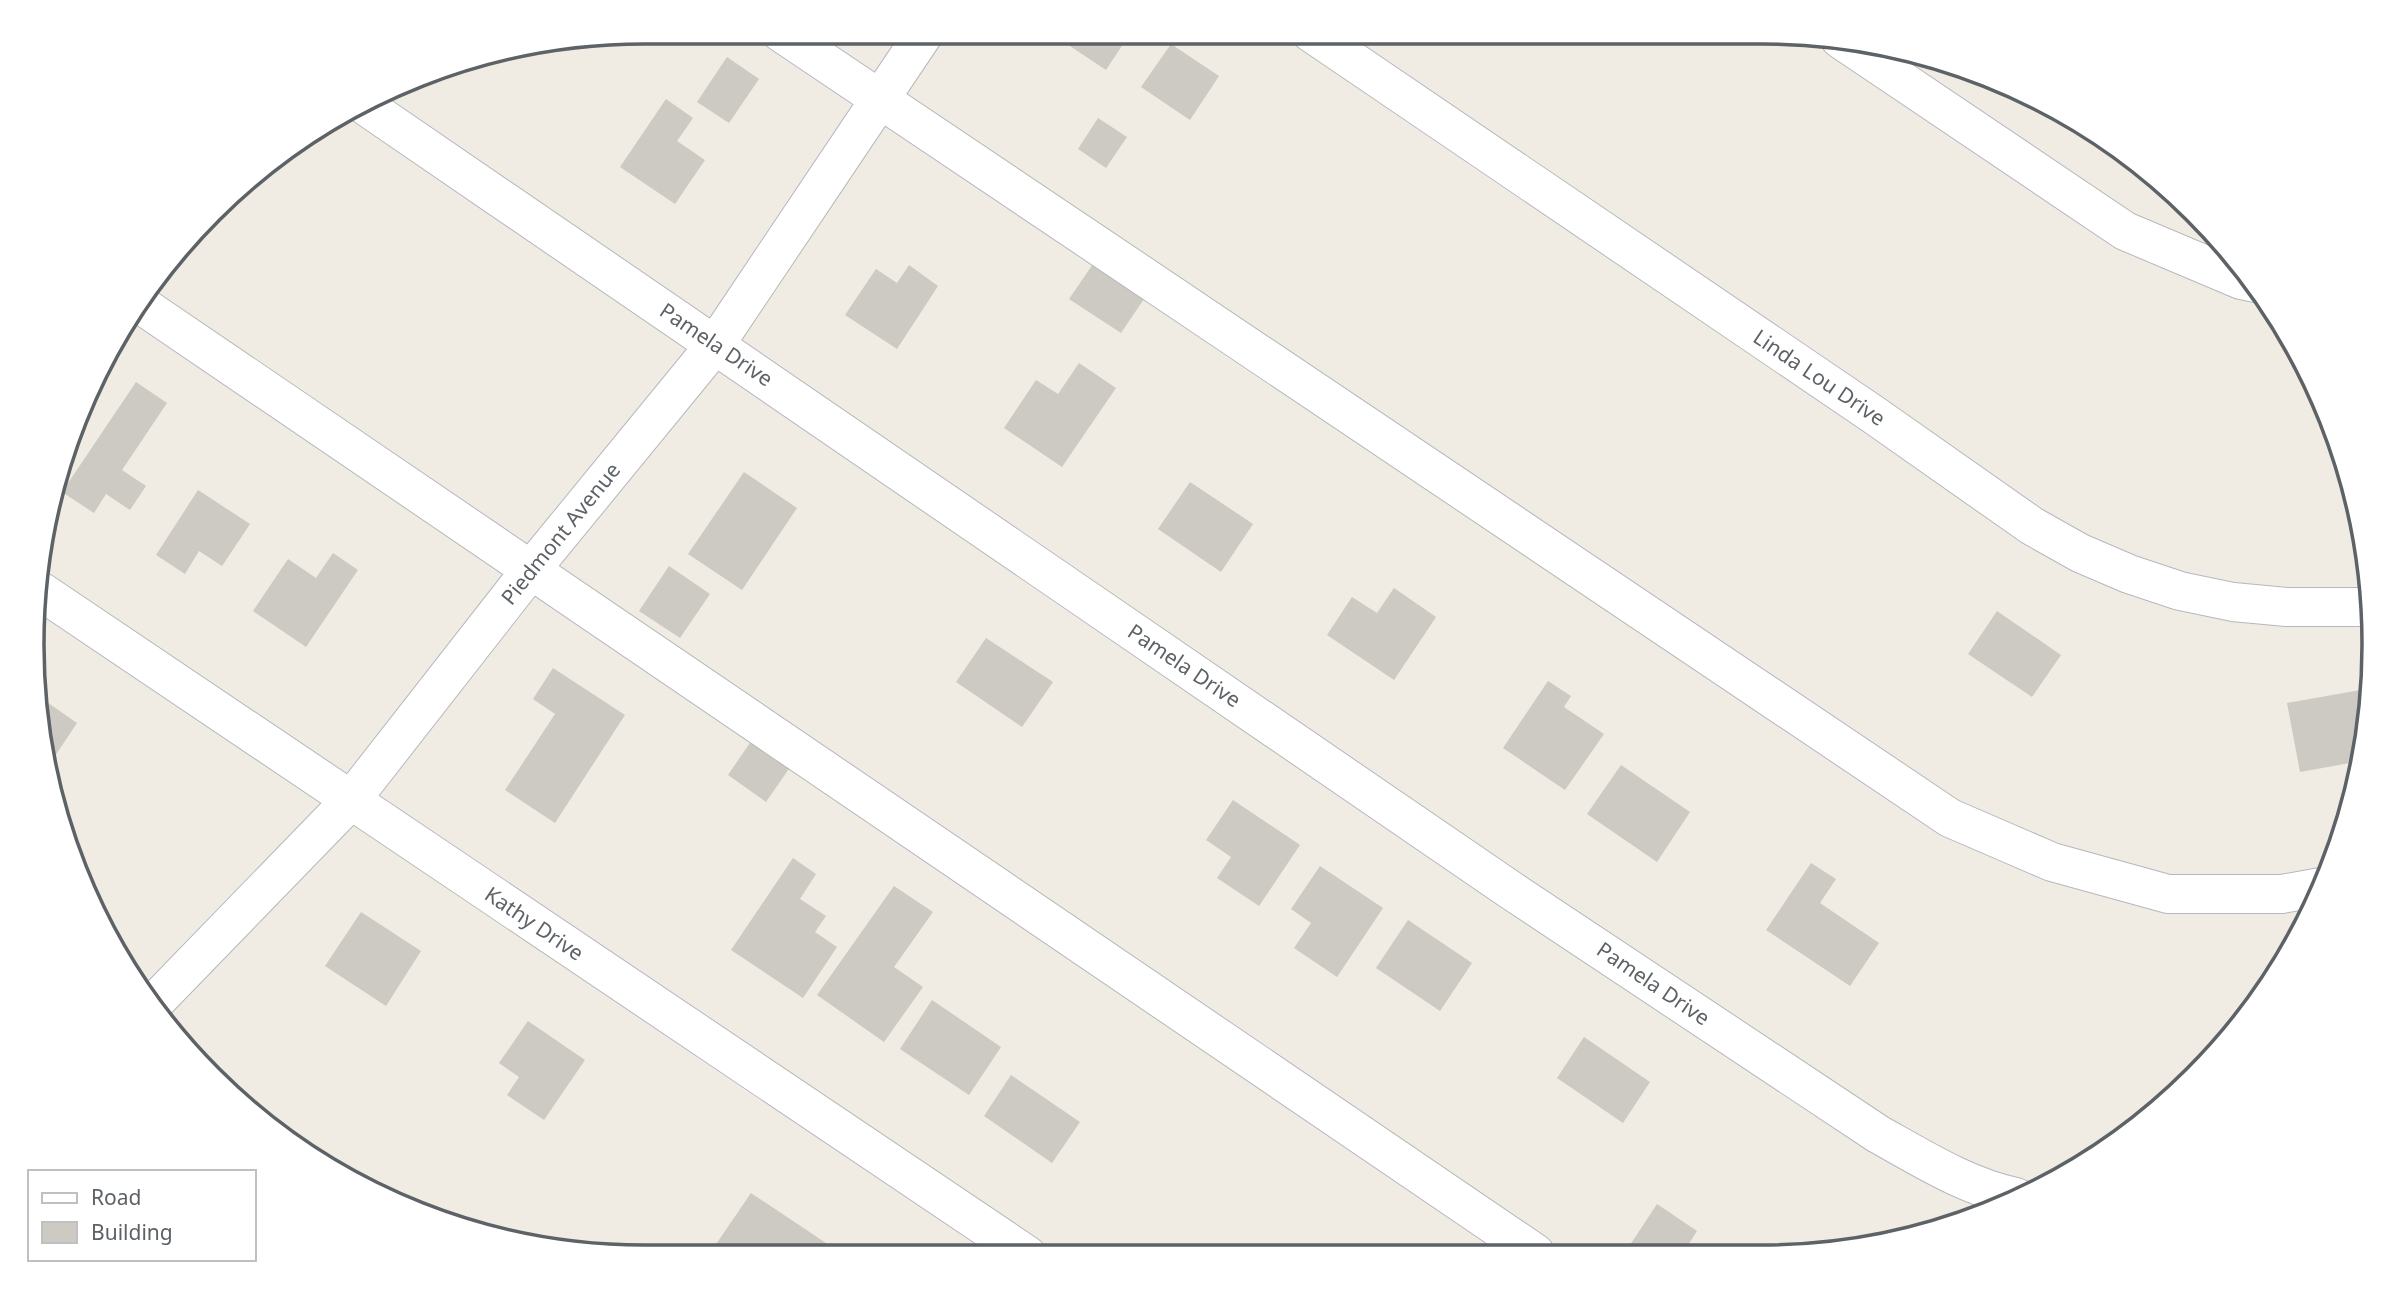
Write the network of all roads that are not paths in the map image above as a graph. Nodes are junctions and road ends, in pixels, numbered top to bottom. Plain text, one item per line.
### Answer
1 (798, 44) edge
2 (917, 44) edge
3 (1328, 44) edge
4 (1859, 52) edge
5 (880, 100) junction
6 (371, 110) edge
7 (2238, 279) edge
8 (147, 309) edge
9 (715, 345) junction
10 (530, 571) junction
11 (46, 595) edge
12 (2361, 607) edge
13 (351, 800) junction
14 (2310, 889) edge
15 (159, 998) edge
16 (2002, 1195) edge
17 (1012, 1245) edge
18 (1523, 1245) edge

1 - 5 street
2 - 5 street, Piedmont Avenue
3 - 12 street, Linda Lou Drive
4 - 7 street
5 - 9 street, Piedmont Avenue
5 - 14 street
6 - 9 street, Pamela Drive
8 - 10 street
9 - 10 street, Piedmont Avenue
9 - 16 street, Pamela Drive
10 - 13 street, Piedmont Avenue
10 - 18 street
11 - 13 street, Kathy Drive
13 - 15 street, Piedmont Avenue
13 - 17 street, Kathy Drive

